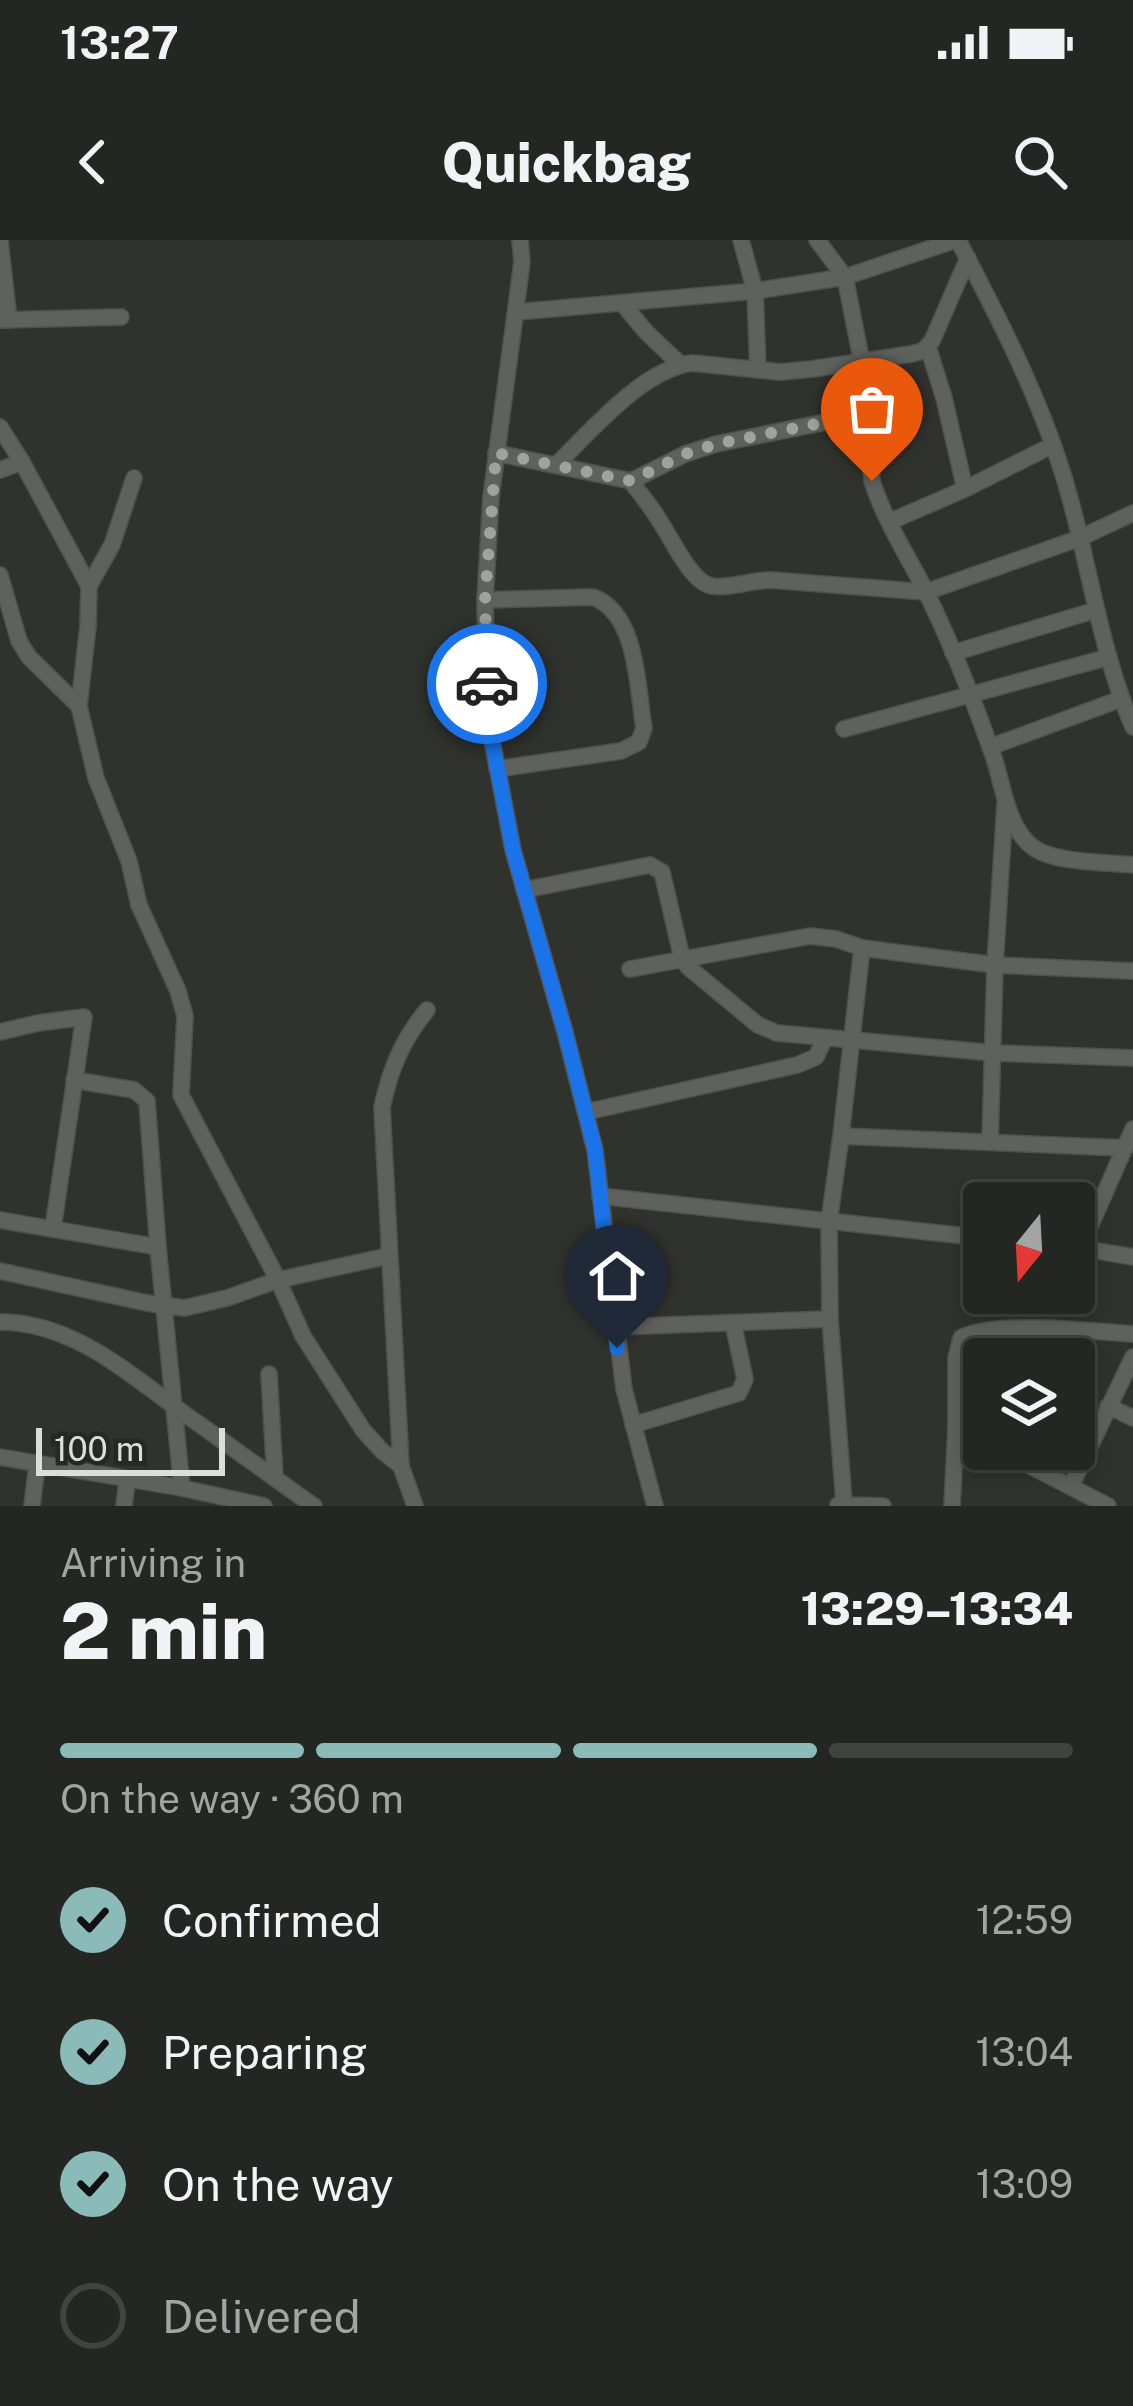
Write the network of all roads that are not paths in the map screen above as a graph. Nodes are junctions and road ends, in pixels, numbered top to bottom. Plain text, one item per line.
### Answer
1 (520, 240) edge
2 (741, 240) edge
3 (818, 240) edge
4 (957, 240) edge
5 (0, 241) edge
6 (968, 258) junction
7 (845, 277) junction
8 (755, 291) junction
9 (622, 303) junction
10 (516, 312) junction
11 (121, 317) dead end
12 (4, 320) edge
13 (928, 347) junction
14 (862, 363) junction
15 (680, 364) junction
16 (758, 370) junction
17 (866, 414) junction
18 (0, 427) edge
19 (1053, 446) junction
20 (496, 453) junction
21 (22, 462) junction
22 (557, 464) junction
23 (0, 470) edge
24 (134, 478) dead end
25 (631, 481) junction
26 (965, 489) junction
27 (1133, 513) edge
28 (889, 522) junction
29 (1080, 538) junction
30 (0, 575) edge
31 (89, 586) junction
32 (926, 592) junction
33 (485, 600) junction
34 (1096, 610) junction
35 (0, 634) edge
36 (19, 641) junction
37 (953, 653) junction
38 (1108, 657) junction
39 (970, 696) junction
40 (1121, 700) junction
41 (79, 706) junction
42 (1133, 727) edge
43 (844, 729) dead end
44 (990, 747) junction
45 (497, 769) junction
46 (1006, 794) junction
47 (1133, 865) edge
48 (524, 890) junction
49 (862, 948) junction
50 (682, 958) junction
51 (994, 965) junction
52 (630, 969) dead end
53 (1133, 971) edge
54 (427, 1010) dead end
55 (0, 1032) edge
56 (825, 1038) junction
57 (852, 1040) junction
58 (994, 1053) junction
59 (1133, 1058) edge
60 (74, 1080) junction
61 (586, 1112) junction
62 (1133, 1129) edge
63 (842, 1136) junction
64 (990, 1142) junction
65 (1125, 1148) junction
66 (600, 1196) junction
67 (1095, 1210) edge
68 (0, 1220) edge
69 (829, 1222) junction
70 (52, 1228) junction
71 (963, 1236) edge
72 (158, 1247) junction
73 (1095, 1250) edge
74 (388, 1256) junction
75 (1133, 1257) edge
76 (0, 1270) edge
77 (278, 1280) junction
78 (165, 1306) junction
79 (830, 1319) junction
80 (0, 1322) edge
81 (733, 1323) junction
82 (615, 1327) junction
83 (1133, 1334) edge
84 (1133, 1358) edge
85 (269, 1375) dead end
86 (174, 1406) junction
87 (1108, 1406) junction
88 (1133, 1418) edge
89 (633, 1425) junction
90 (956, 1429) junction
91 (963, 1432) edge
92 (0, 1457) edge
93 (38, 1464) junction
94 (401, 1466) junction
95 (1038, 1470) edge
96 (275, 1478) junction
97 (127, 1481) junction
98 (1070, 1486) junction
99 (182, 1488) junction
100 (232, 1502) edge
101 (839, 1505) edge
102 (32, 1506) edge
103 (124, 1506) edge
104 (264, 1506) edge
105 (314, 1506) edge
106 (415, 1506) edge
107 (655, 1506) edge
108 (883, 1506) edge
109 (952, 1506) edge
110 (1108, 1506) edge

1 - 10 street
2 - 8 street
3 - 7 street
4 - 6 street
4 - 7 street
5 - 12 street
6 - 13 street
6 - 19 street
7 - 8 street
7 - 14 street
8 - 9 street
8 - 16 street
9 - 10 street
9 - 15 street
10 - 20 street
11 - 12 street
13 - 14 street
13 - 26 street
14 - 16 street
14 - 17 street
15 - 16 street
15 - 22 street
17 - 25 street
17 - 28 street
18 - 21 street
19 - 26 street
19 - 29 street
20 - 22 street
20 - 33 street
21 - 23 street
21 - 31 street
22 - 25 street
24 - 31 street
25 - 32 street
26 - 28 street
27 - 29 street
28 - 32 street
29 - 32 street
29 - 34 street
30 - 36 street
31 - 41 street
32 - 37 street
33 - 45 street
33 - 45 street
34 - 37 street
34 - 38 street
35 - 36 street
36 - 41 street
37 - 39 street
38 - 39 street
38 - 40 street
39 - 43 street
39 - 44 street
40 - 42 street
40 - 44 street
41 - 77 street
44 - 46 street
45 - 48 street
46 - 47 street
46 - 51 street
48 - 50 street
48 - 61 street
49 - 50 street
49 - 51 street
49 - 57 street
50 - 52 street
50 - 56 street
51 - 53 street
51 - 58 street
54 - 74 street
55 - 60 street
56 - 57 street
56 - 61 street
57 - 58 street
57 - 63 street
58 - 59 street
58 - 64 street
60 - 70 street
60 - 72 street
61 - 66 street
62 - 65 street
63 - 64 street
63 - 69 street
64 - 65 street
65 - 67 street
66 - 69 street
66 - 82 street
68 - 70 street
69 - 71 street
69 - 79 street
70 - 72 street
72 - 78 street
73 - 75 street
74 - 77 street
74 - 94 street
76 - 78 street
77 - 78 street
77 - 94 street
78 - 86 street
79 - 81 street
79 - 101 street
80 - 86 street
81 - 82 street
81 - 89 street
82 - 89 street
83 - 90 street
84 - 87 street
85 - 96 street
86 - 96 street
86 - 99 street
87 - 88 street
87 - 98 street
89 - 107 street
90 - 91 street
90 - 109 street
92 - 93 street
93 - 97 street
93 - 102 street
94 - 106 street
95 - 98 street
96 - 105 street
97 - 99 street
97 - 103 street
98 - 110 street
99 - 100 street
100 - 104 street
101 - 108 street

